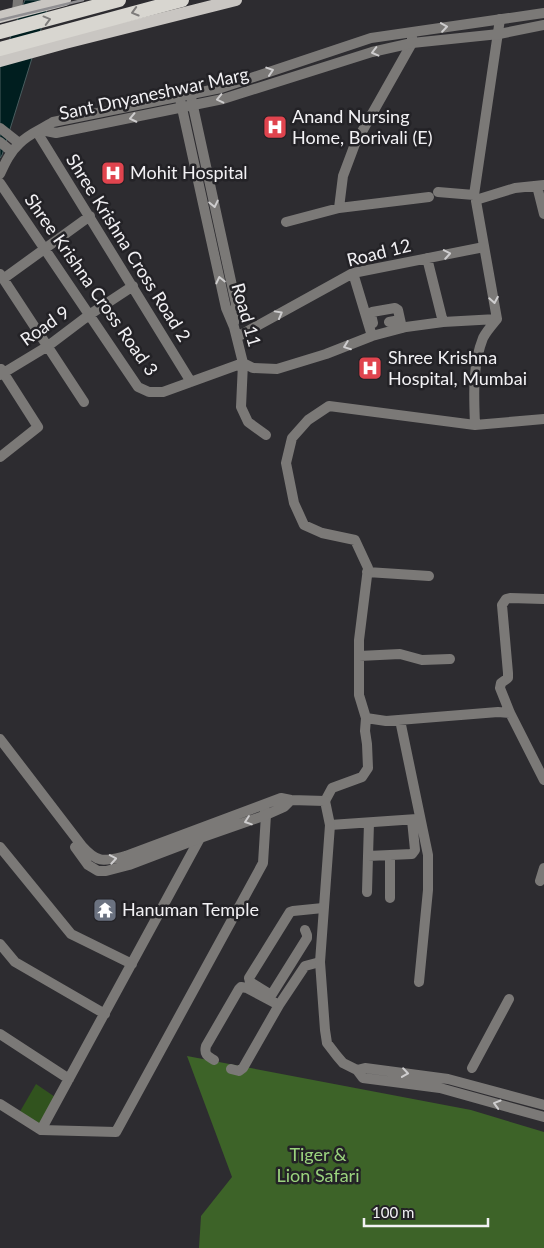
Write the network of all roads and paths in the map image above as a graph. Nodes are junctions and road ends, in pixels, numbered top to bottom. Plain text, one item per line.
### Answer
1 (65, 0) edge
2 (119, 0) edge
3 (182, 0) edge
4 (236, 0) edge
5 (13, 11) edge
6 (544, 13) edge
7 (500, 19) junction
8 (544, 25) edge
9 (0, 31) edge
10 (412, 32) junction
11 (499, 34) junction
12 (412, 43) junction
13 (0, 49) edge
14 (0, 61) edge
15 (191, 94) junction
16 (179, 96) junction
17 (193, 105) junction
18 (181, 108) junction
19 (0, 128) edge
20 (39, 131) junction
21 (20, 143) junction
22 (5, 146) edge
23 (0, 174) edge
24 (0, 183) edge
25 (541, 185) edge
26 (438, 192) dead end
27 (429, 198) dead end
28 (338, 208) junction
29 (544, 214) edge
30 (90, 216) junction
31 (286, 222) dead end
32 (484, 247) junction
33 (44, 249) junction
34 (427, 258) junction
35 (353, 273) junction
36 (2, 276) edge
37 (133, 286) junction
38 (89, 315) junction
39 (497, 319) junction
40 (389, 322) dead end
41 (443, 322) junction
42 (373, 323) dead end
43 (401, 324) junction
44 (234, 327) junction
45 (372, 336) junction
46 (237, 337) junction
47 (48, 346) junction
48 (243, 363) junction
49 (1, 372) edge
50 (191, 382) junction
51 (84, 402) dead end
52 (544, 418) edge
53 (475, 425) junction
54 (266, 436) dead end
55 (0, 457) edge
56 (367, 572) junction
57 (429, 576) dead end
58 (544, 599) edge
59 (359, 656) junction
60 (450, 658) dead end
61 (510, 713) junction
62 (366, 718) junction
63 (400, 720) junction
64 (0, 738) edge
65 (0, 748) edge
66 (544, 780) edge
67 (291, 800) junction
68 (325, 800) junction
69 (264, 804) junction
70 (48, 806) junction
71 (266, 815) junction
72 (416, 819) junction
73 (369, 823) junction
74 (330, 825) junction
75 (200, 833) junction
76 (0, 847) edge
77 (390, 855) junction
78 (368, 856) junction
79 (544, 868) edge
80 (540, 882) dead end
81 (367, 892) dead end
82 (390, 898) dead end
83 (324, 908) junction
84 (305, 930) dead end
85 (278, 936) dead end
86 (303, 944) junction
87 (2, 949) edge
88 (265, 953) junction
89 (320, 962) junction
90 (132, 964) junction
91 (304, 966) junction
92 (418, 982) dead end
93 (509, 999) dead end
94 (279, 1005) junction
95 (104, 1014) junction
96 (264, 1032) junction
97 (0, 1034) edge
98 (251, 1047) dead end
99 (214, 1060) dead end
100 (472, 1068) dead end
101 (231, 1069) dead end
102 (357, 1070) junction
103 (69, 1079) junction
104 (543, 1103) edge
105 (0, 1104) edge
106 (542, 1116) edge
107 (42, 1130) junction

1 - 5 main road
9 -> 2 highway
3 -> 13 highway
4 - 14 main road
5 - 9 main road
6 - 7 street, Sant Dnyaneshwar Marg
10 -> 7 street, Sant Dnyaneshwar Marg
7 - 11 street
8 - 11 street, Sant Dnyaneshwar Marg
10 - 12 street
15 -> 10 street, Sant Dnyaneshwar Marg
11 - 12 street, Sant Dnyaneshwar Marg
11 - 26 street
12 -> 17 street, Sant Dnyaneshwar Marg
12 - 28 street
15 - 16 street, Sant Dnyaneshwar Marg
15 - 17 street
16 - 18 street, Road 11
16 - 20 street, Sant Dnyaneshwar Marg
17 - 18 street, Sant Dnyaneshwar Marg
17 -> 44 street
18 -> 20 street, Sant Dnyaneshwar Marg
44 -> 18 street, Road 11
19 - 21 street
20 - 21 street
20 - 30 street, Shree Krishna Cross Road 2
21 - 22 street
22 - 23 street
24 - 33 street, Shree Krishna Cross Road 3
25 - 29 street
25 - 32 street
27 - 28 street
28 - 31 street
30 - 33 street
30 - 37 street, Shree Krishna Cross Road 2
34 -> 32 street, Road 12
32 -> 39 street
33 - 36 street
33 - 38 street, Shree Krishna Cross Road 3
34 - 35 street, Road 12
34 - 41 street
35 - 45 street
46 -> 35 street, Road 12
36 - 47 street
37 - 38 street, Road 9
37 - 50 street, Shree Krishna Cross Road 2
38 - 47 street, Road 9
38 - 50 street, Shree Krishna Cross Road 3
39 - 41 street, Road 11
39 - 53 street
40 - 43 street
41 - 43 street, Road 11
42 - 43 street
43 - 45 street, Road 11
44 - 46 street, Road 11
45 -> 48 street, Road 11
46 - 48 street, Road 11
47 - 49 street, Road 9
47 - 51 street
48 - 50 street, Shree Krishna Cross Road 3
48 - 54 street
49 - 55 street
52 - 53 street
53 - 56 street
56 - 57 street
56 - 59 street
58 - 61 street
59 - 60 street
59 - 62 street
61 - 63 street
61 - 66 street
62 - 63 street
62 - 68 street
63 - 72 street
64 - 70 street
65 - 70 street
67 - 68 street
67 - 69 street
67 - 71 street
68 - 74 street
69 - 71 street
69 - 75 street
70 - 75 street
71 -> 75 street
71 - 107 street
72 - 73 street
72 - 77 street
72 - 92 street
73 - 74 street
73 - 78 street
74 - 83 street
75 - 90 street
76 - 90 street
77 - 78 street
77 - 82 street
78 - 81 street
79 - 80 street
83 - 88 street
83 - 89 street
84 - 86 street
85 - 88 street
86 - 88 street
86 - 91 street
87 - 95 street
89 - 91 street
89 - 102 street
90 - 95 street
91 - 94 street
93 - 100 street
94 - 96 street
94 - 99 street
95 - 103 street
96 - 98 street
96 - 101 street
97 - 103 street
102 -> 104 street
106 -> 102 street
103 - 107 street
104 - 106 street
105 - 107 street

